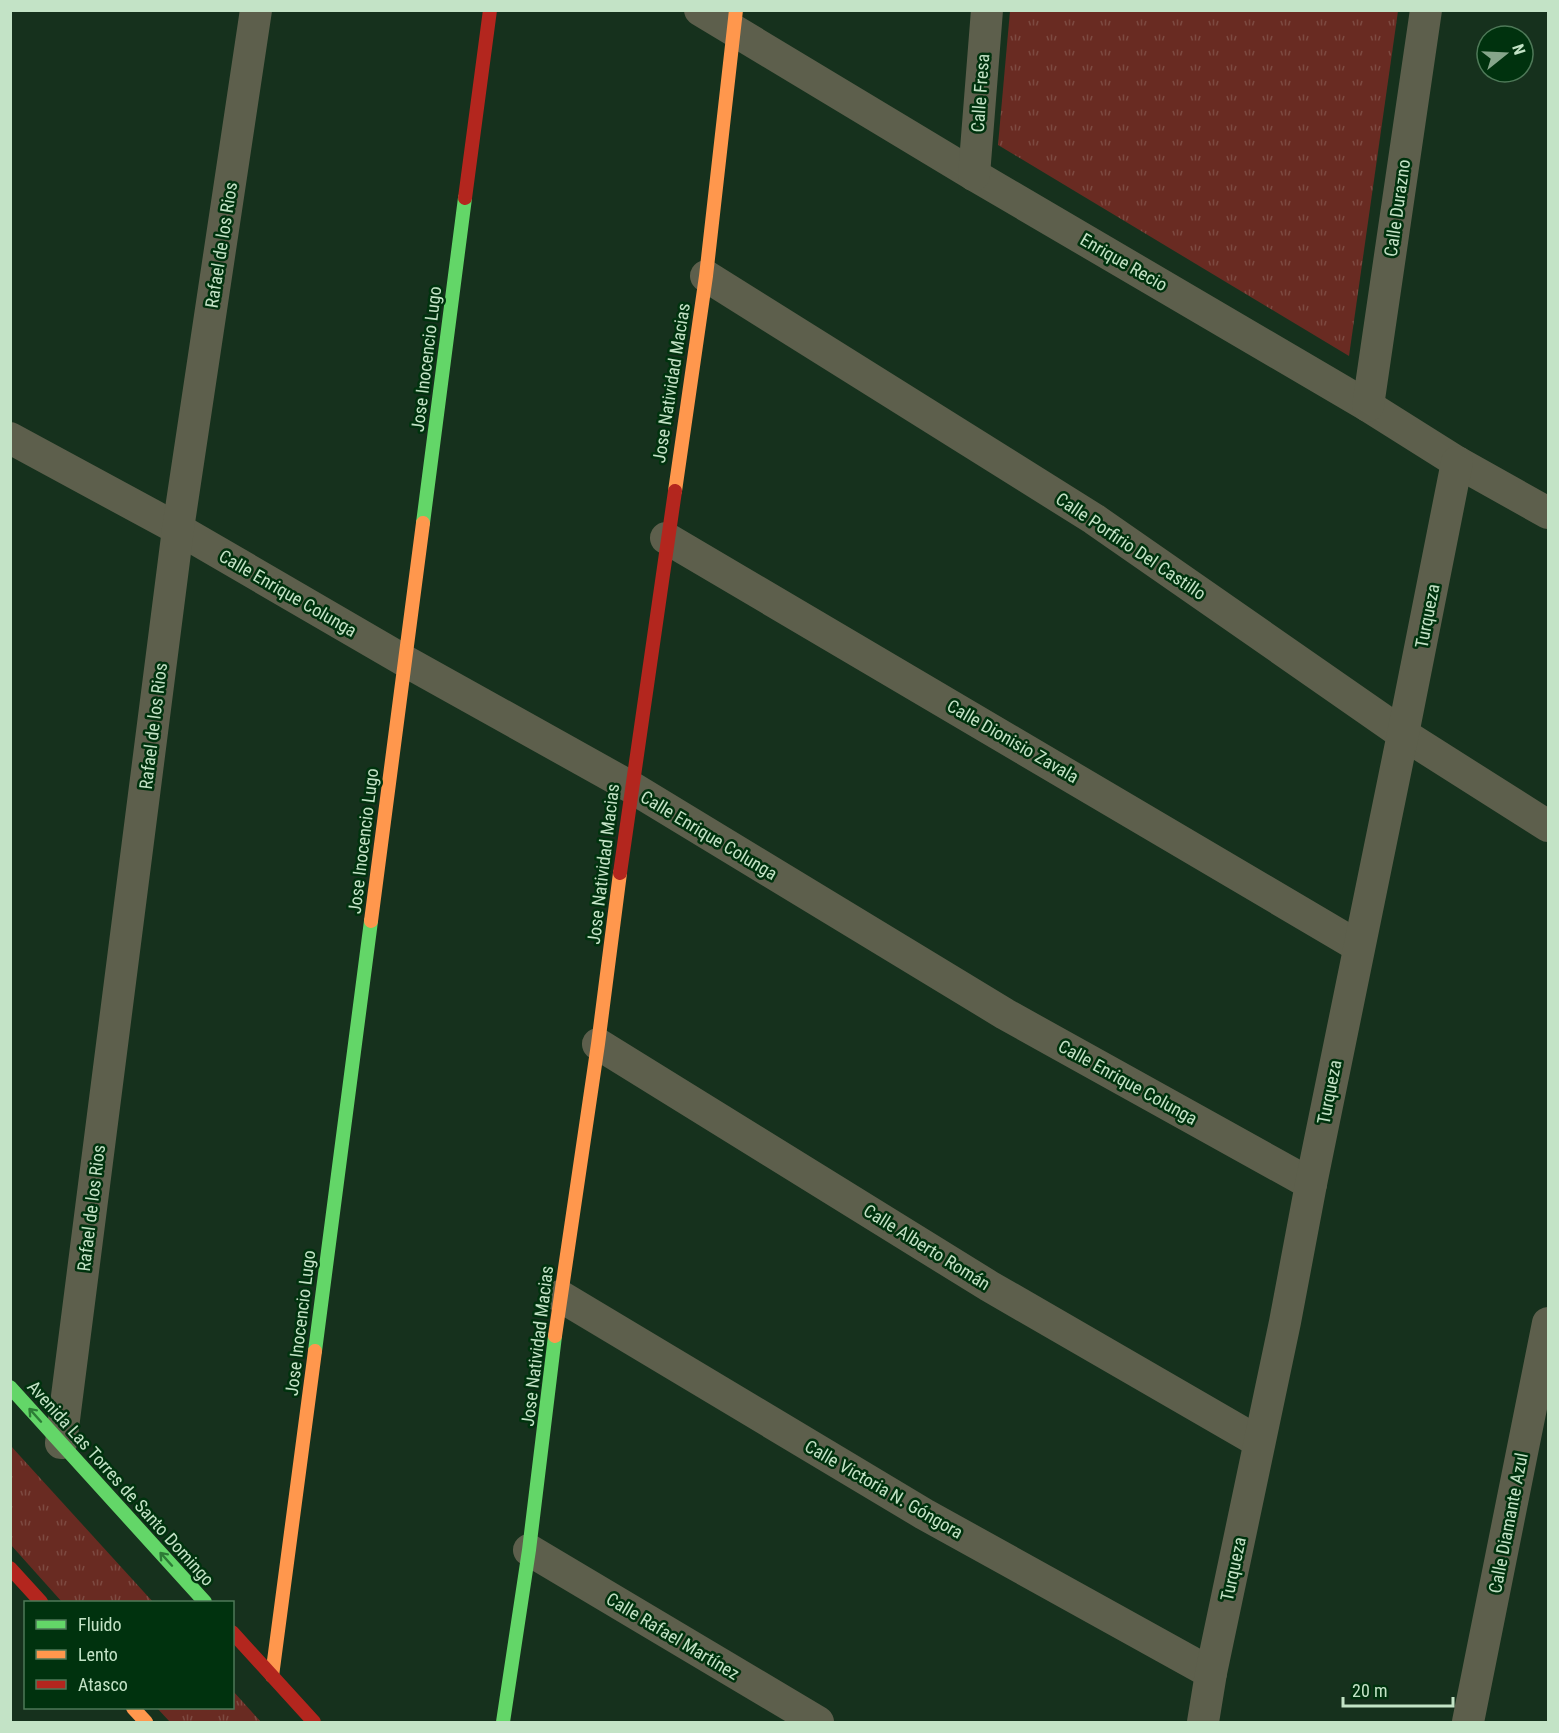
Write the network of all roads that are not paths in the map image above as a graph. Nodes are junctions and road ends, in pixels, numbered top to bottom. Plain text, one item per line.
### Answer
1 (256, 10) edge
2 (490, 10) edge
3 (700, 10) edge
4 (987, 10) edge
5 (1426, 10) edge
6 (735, 21) edge
7 (974, 175) junction
8 (706, 276) junction
9 (1368, 406) junction
10 (10, 438) edge
11 (1457, 462) junction
12 (1548, 513) edge
13 (178, 529) junction
14 (666, 537) junction
15 (405, 661) junction
16 (1403, 734) junction
17 (631, 787) junction
18 (1548, 826) edge
19 (1358, 946) junction
20 (598, 1044) junction
21 (1311, 1184) junction
22 (560, 1296) junction
23 (1548, 1323) edge
24 (10, 1387) edge
25 (1260, 1442) junction
26 (61, 1443) junction
27 (529, 1550) junction
28 (10, 1568) edge
29 (39, 1601) edge
30 (204, 1601) edge
31 (234, 1634) edge
32 (1211, 1673) junction
33 (272, 1676) junction
34 (135, 1709) edge
35 (146, 1722) edge
36 (314, 1722) edge
37 (503, 1722) edge
38 (818, 1722) edge
39 (1203, 1722) edge
40 (1468, 1722) edge

1 - 13 street, Rafael de los Rios
2 - 15 street, Jose Inocencio Lugo
3 - 6 street, Enrique Recio
4 - 7 street, Calle Fresa
5 - 9 street, Calle Durazno
6 - 7 street, Enrique Recio
6 - 8 street, Jose Natividad Macias
7 - 9 street, Enrique Recio
8 - 14 street, Jose Natividad Macias
8 - 16 street, Calle Porfirio Del Castillo
9 - 11 street, Enrique Recio
10 - 13 street, Calle Enrique Colunga
11 - 12 street, Enrique Recio
11 - 16 street, Turqueza
13 - 15 street, Calle Enrique Colunga
13 - 26 street, Rafael de los Rios
14 - 17 street, Jose Natividad Macias
14 - 19 street, Calle Dionisio Zavala
15 - 17 street, Calle Enrique Colunga
15 - 33 street, Jose Inocencio Lugo
16 - 18 street, Calle Porfirio Del Castillo
16 - 19 street, Turqueza
17 - 20 street, Jose Natividad Macias
17 - 21 street, Calle Enrique Colunga
19 - 21 street, Turqueza
20 - 22 street, Jose Natividad Macias
20 - 25 street, Calle Alberto Román
21 - 25 street, Turqueza
22 - 27 street, Jose Natividad Macias
22 - 32 street, Calle Victoria N. Góngora
23 - 40 street, Calle Diamante Azul
26 -> 24 street, Avenida Las Torres de Santo Domingo
25 - 32 street, Turqueza
30 -> 26 street, Avenida Las Torres de Santo Domingo
27 - 37 street, Jose Natividad Macias
27 - 38 street, Calle Rafael Martínez
28 - 29 street
31 - 33 street
32 - 39 street, Turqueza
33 - 36 street
34 - 35 street

